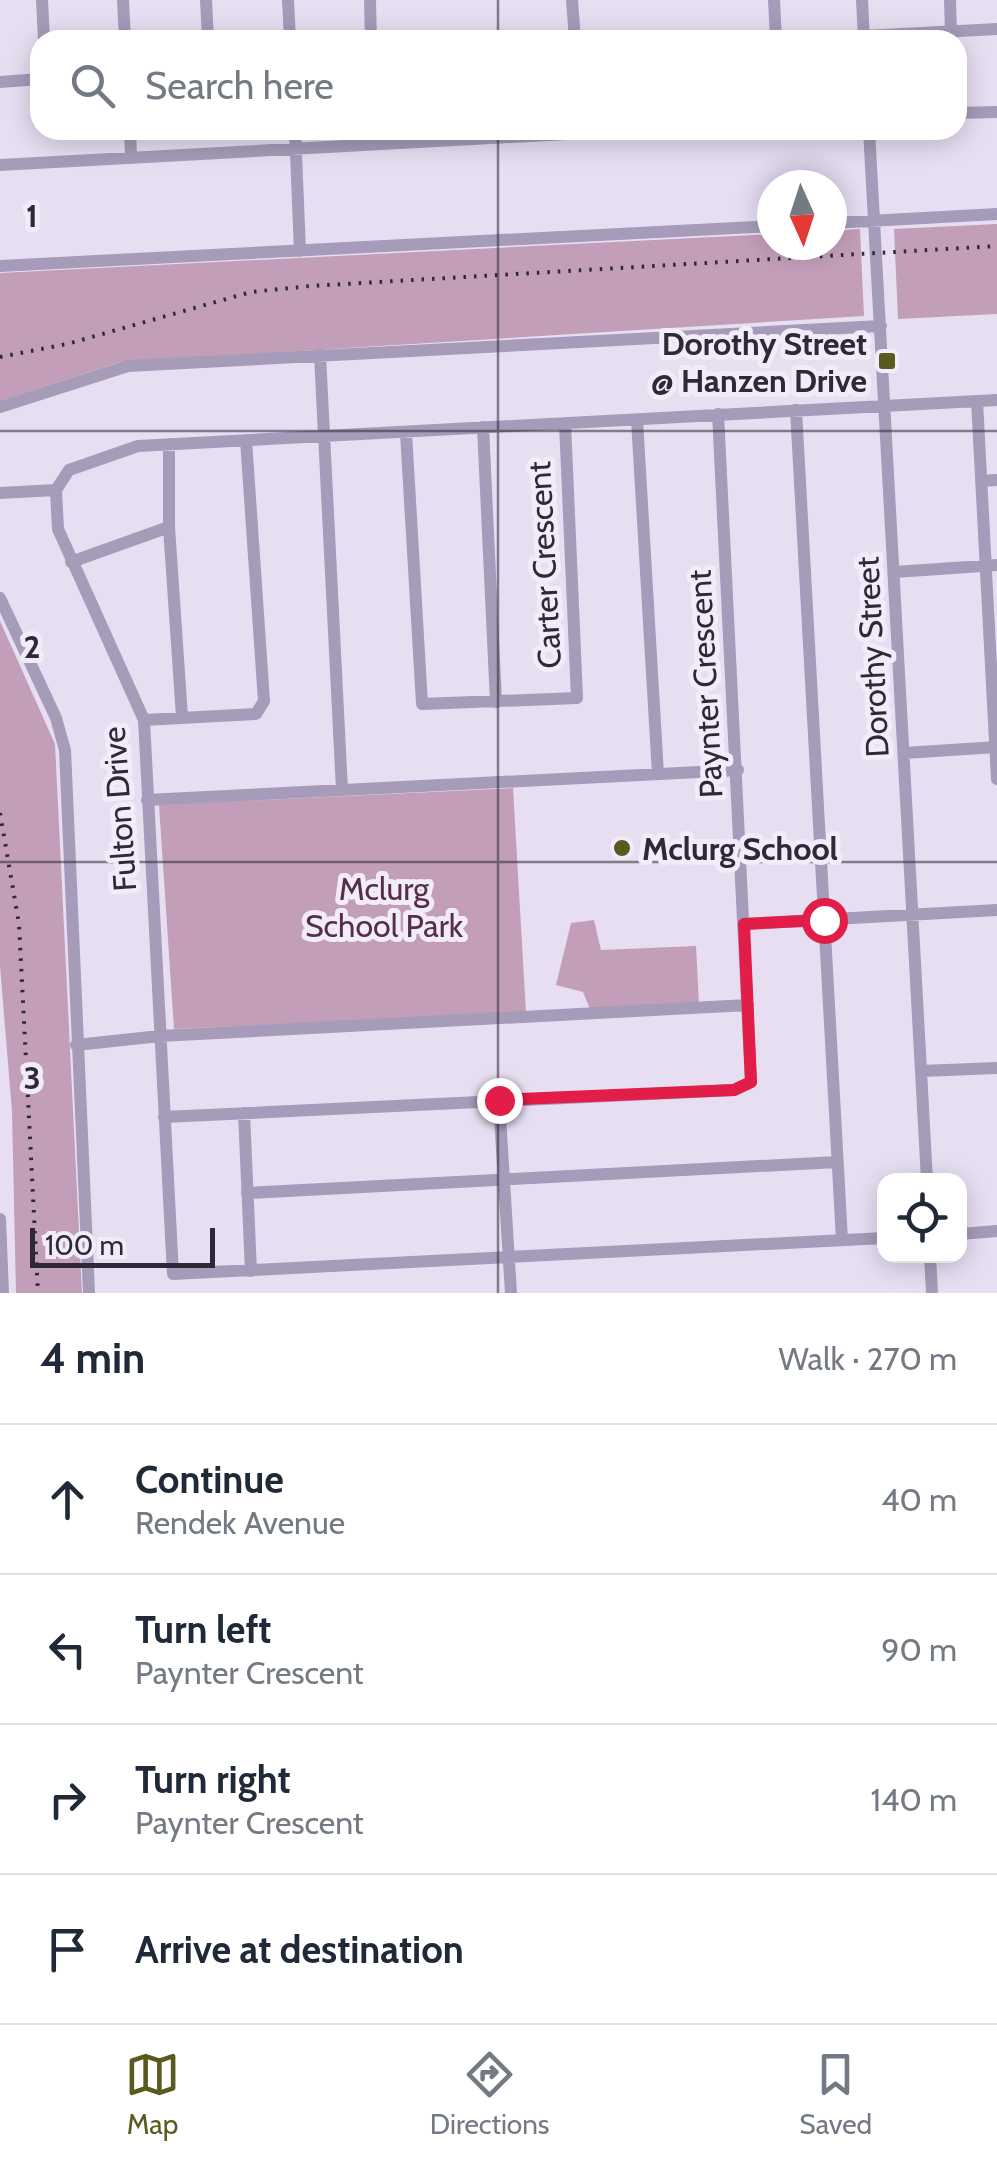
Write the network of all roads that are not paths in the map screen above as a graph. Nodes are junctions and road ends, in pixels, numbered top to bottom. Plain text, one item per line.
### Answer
1 (42, 0) edge
2 (123, 0) edge
3 (206, 0) edge
4 (288, 0) edge
5 (370, 0) edge
6 (572, 0) edge
7 (774, 0) edge
8 (862, 0) edge
9 (950, 0) edge
10 (997, 29) edge
11 (44, 30) edge
12 (124, 30) edge
13 (208, 30) edge
14 (290, 30) edge
15 (371, 30) edge
16 (574, 30) edge
17 (776, 30) edge
18 (864, 30) edge
19 (951, 30) edge
20 (967, 31) edge
21 (30, 80) edge
22 (0, 82) edge
23 (997, 112) edge
24 (967, 114) edge
25 (130, 140) edge
26 (295, 140) edge
27 (445, 140) edge
28 (870, 140) edge
29 (296, 149) junction
30 (131, 157) junction
31 (0, 166) edge
32 (997, 214) edge
33 (874, 221) junction
34 (847, 222) edge
35 (757, 227) edge
36 (300, 250) junction
37 (0, 266) edge
38 (881, 326) junction
39 (320, 355) junction
40 (997, 400) edge
41 (977, 401) junction
42 (0, 407) edge
43 (886, 407) junction
44 (796, 410) junction
45 (718, 414) junction
46 (636, 420) junction
47 (564, 423) junction
48 (483, 427) junction
49 (406, 432) junction
50 (325, 437) junction
51 (246, 440) junction
52 (169, 444) junction
53 (997, 480) edge
54 (981, 481) junction
55 (56, 490) junction
56 (0, 493) edge
57 (169, 527) junction
58 (72, 562) junction
59 (991, 566) edge
60 (895, 572) junction
61 (0, 598) edge
62 (496, 702) junction
63 (182, 718) junction
64 (144, 720) junction
65 (996, 747) edge
66 (904, 753) junction
67 (738, 770) junction
68 (658, 774) junction
69 (997, 779) edge
70 (342, 790) junction
71 (147, 800) junction
72 (997, 910) edge
73 (913, 915) junction
74 (824, 920) junction
75 (744, 924) junction
76 (748, 1006) junction
77 (160, 1036) junction
78 (76, 1045) junction
79 (997, 1068) edge
80 (921, 1072) junction
81 (499, 1100) junction
82 (244, 1114) junction
83 (164, 1118) junction
84 (837, 1162) junction
85 (926, 1173) edge
86 (504, 1181) junction
87 (248, 1193) junction
88 (0, 1218) edge
89 (997, 1231) edge
90 (967, 1233) edge
91 (877, 1238) edge
92 (842, 1240) junction
93 (509, 1258) junction
94 (930, 1263) edge
95 (251, 1271) junction
96 (3, 1293) edge
97 (89, 1293) edge
98 (510, 1293) edge
99 (932, 1293) edge

1 - 11 street
2 - 12 street
3 - 13 street
4 - 14 street
5 - 15 street
6 - 16 street
7 - 17 street
8 - 18 street
9 - 19 street
10 - 20 street
21 - 22 street
23 - 24 street
25 - 30 street
26 - 29 street
27 - 29 street
28 - 33 street, Dorothy Street
29 - 30 street
29 - 36 street
30 - 31 street
32 - 33 street
33 - 34 street
33 - 38 street, Dorothy Street
35 - 36 street
36 - 37 street
38 - 39 street
38 - 43 street, Dorothy Street
39 - 42 street
39 - 50 street
40 - 41 street
41 - 43 street
41 - 54 street
43 - 44 street
43 - 60 street, Dorothy Street
44 - 45 street
44 - 74 street
45 - 46 street
45 - 67 street, Paynter Crescent
46 - 47 street
46 - 68 street
47 - 48 street
47 - 62 street, Carter Crescent
48 - 49 street
48 - 62 street
49 - 50 street
49 - 62 street, Carter Crescent
50 - 51 street
50 - 70 street
51 - 52 street
51 - 63 street
52 - 55 street
52 - 57 street
53 - 54 street
54 - 59 street
55 - 56 street
55 - 58 street, Fulton Drive
57 - 58 street
57 - 63 street
58 - 64 street, Fulton Drive
59 - 60 street
59 - 65 street
60 - 66 street, Dorothy Street
61 - 78 street
63 - 64 street
64 - 71 street, Fulton Drive
65 - 66 street
65 - 69 street
66 - 73 street, Dorothy Street
67 - 68 street
67 - 75 street, Paynter Crescent
68 - 70 street
70 - 71 street
71 - 77 street, Fulton Drive
72 - 73 street
73 - 74 street
73 - 80 street, Dorothy Street
74 - 75 street
74 - 84 street
75 - 76 street, Paynter Crescent
76 - 77 street
76 - 81 street, Paynter Crescent
77 - 78 street
77 - 83 street, Fulton Drive
78 - 97 street
79 - 80 street
80 - 85 street, Dorothy Street
81 - 82 street, Paynter Crescent
81 - 86 street
82 - 83 street, Paynter Crescent
82 - 87 street
83 - 95 street, Fulton Drive
84 - 86 street
84 - 92 street
86 - 87 street
86 - 93 street
87 - 95 street
88 - 96 street
89 - 90 street
91 - 92 street, Fulton Drive
92 - 93 street, Fulton Drive
93 - 95 street, Fulton Drive
93 - 98 street
94 - 99 street

